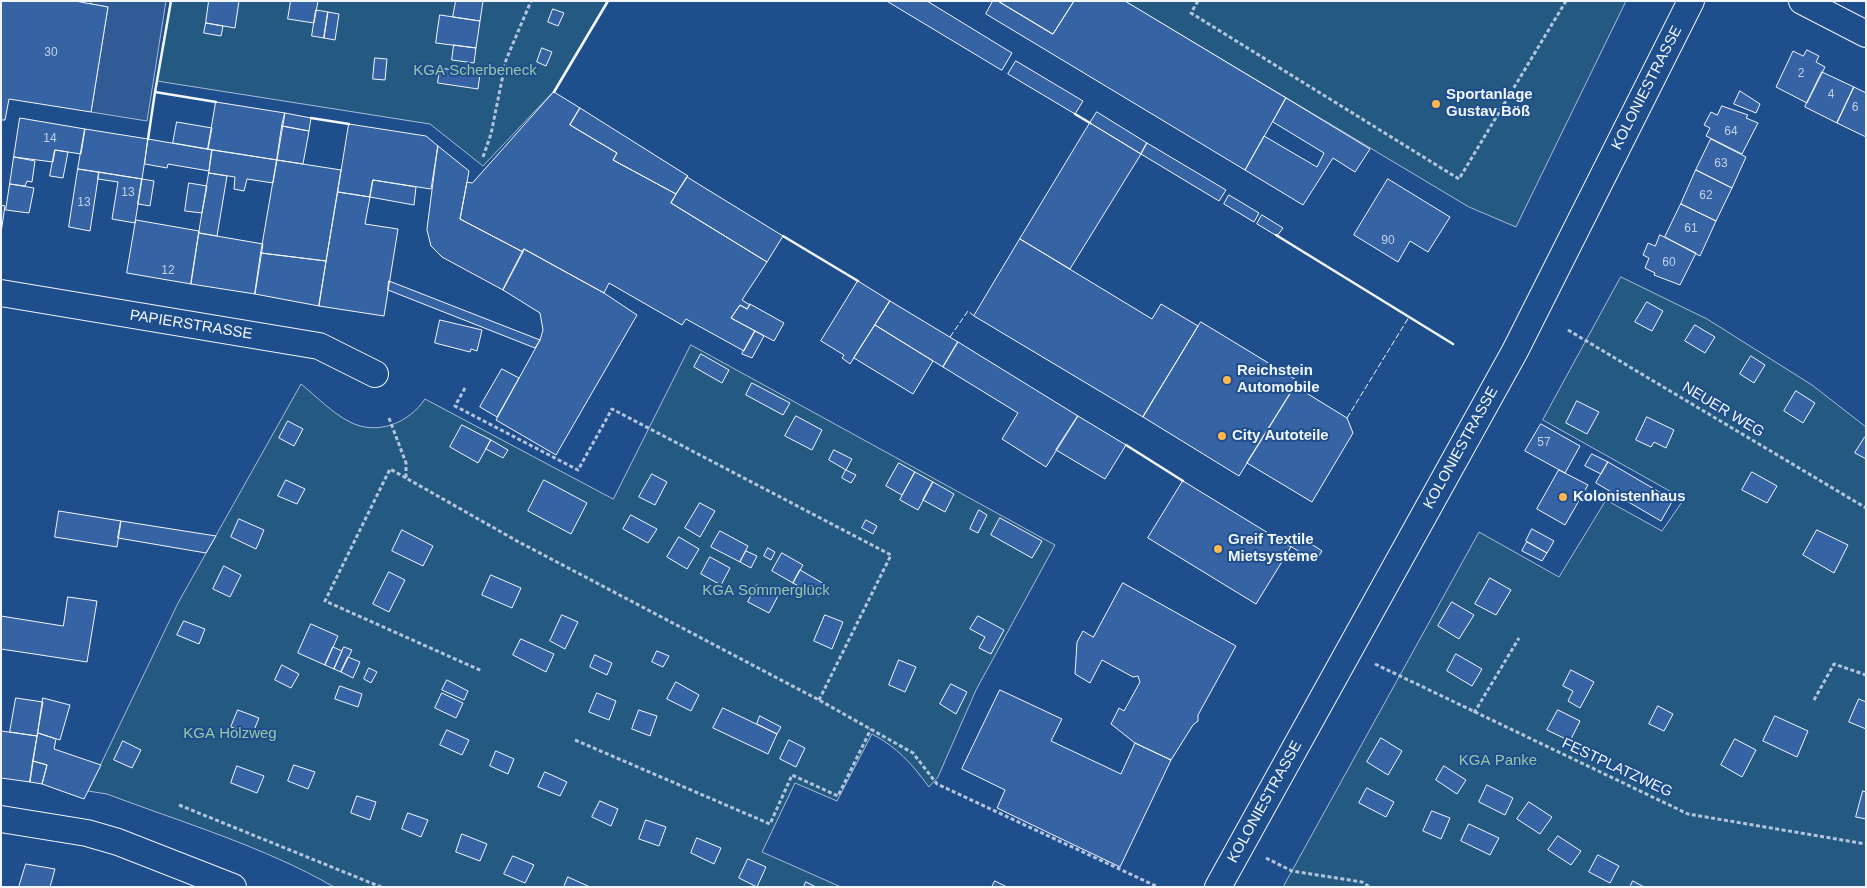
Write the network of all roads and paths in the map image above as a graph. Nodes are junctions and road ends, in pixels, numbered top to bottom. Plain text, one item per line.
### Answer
1 (531, 1) edge
2 (1198, 1) edge
3 (1566, 1) edge
4 (1691, 1) edge
5 (1802, 1) edge
6 (1866, 34) edge
7 (483, 157) dead end
8 (1, 293) edge
9 (1568, 330) dead end
10 (375, 374) dead end
11 (465, 388) dead end
12 (390, 418) dead end
13 (406, 478) junction
14 (1866, 508) edge
15 (1519, 638) dead end
16 (1375, 664) dead end
17 (482, 671) dead end
18 (1866, 675) edge
19 (819, 700) junction
20 (1814, 700) dead end
21 (1474, 713) junction
22 (871, 729) junction
23 (575, 740) dead end
24 (180, 805) dead end
25 (1, 819) edge
26 (1866, 844) edge
27 (1270, 860) dead end
28 (233, 887) edge
29 (380, 887) edge
30 (1158, 887) edge
31 (1218, 887) edge
32 (1370, 887) edge

1 - 7 path
2 - 3 path
4 - 31 street, KOLONIESTRASSE
5 - 6 street
8 - 10 street, PAPIERSTRASSE
9 - 14 path, NEUER WEG
11 - 19 path
12 - 13 path
13 - 17 path
13 - 19 path
15 - 21 path
16 - 21 path, FESTPLATZWEG
18 - 20 path
19 - 22 path
21 - 26 path, FESTPLATZWEG
22 - 23 path
22 - 30 path
24 - 29 path
25 - 28 street
27 - 32 path

